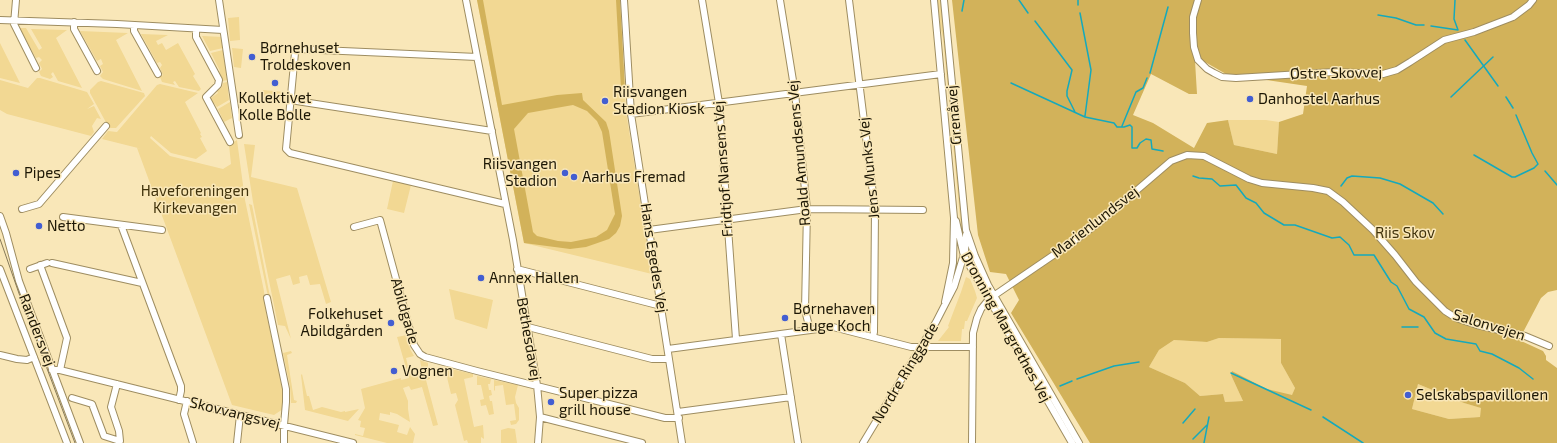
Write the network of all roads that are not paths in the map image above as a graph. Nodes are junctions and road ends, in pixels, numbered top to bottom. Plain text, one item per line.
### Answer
1 (16, 0) edge
2 (219, 0) edge
3 (466, 0) edge
4 (624, 0) edge
5 (702, 0) edge
6 (780, 0) edge
7 (848, 0) edge
8 (934, 0) edge
9 (944, 0) edge
10 (1198, 0) edge
11 (1533, 0) edge
12 (0, 20) edge
13 (15, 21) junction
14 (74, 22) junction
15 (134, 25) junction
16 (196, 29) junction
17 (223, 30) junction
18 (477, 57) junction
19 (36, 68) dead end
20 (97, 71) dead end
21 (158, 74) dead end
22 (941, 74) junction
23 (859, 85) junction
24 (795, 93) junction
25 (290, 100) junction
26 (719, 103) junction
27 (631, 114) junction
28 (106, 126) dead end
29 (492, 131) junction
30 (239, 135) dead end
31 (230, 142) dead end
32 (1198, 155) joint
33 (505, 204) junction
34 (953, 206) junction
35 (22, 209) dead end
36 (807, 209) junction
37 (875, 210) junction
38 (923, 210) dead end
39 (0, 216) edge
40 (63, 217) dead end
41 (727, 219) junction
42 (121, 225) junction
43 (354, 227) dead end
44 (162, 230) dead end
45 (649, 230) junction
46 (966, 230) junction
47 (964, 256) junction
48 (40, 265) junction
49 (970, 266) junction
50 (960, 268) junction
51 (0, 269) edge
52 (30, 269) dead end
53 (517, 269) junction
54 (142, 283) junction
55 (267, 298) dead end
56 (991, 298) junction
57 (945, 302) junction
58 (661, 306) junction
59 (528, 328) junction
60 (810, 330) junction
61 (781, 334) junction
62 (873, 336) junction
63 (736, 340) junction
64 (1548, 346) dead end
65 (921, 347) junction
66 (973, 347) junction
67 (668, 348) junction
68 (0, 355) edge
69 (34, 357) junction
70 (669, 359) junction
71 (52, 370) junction
72 (60, 370) junction
73 (117, 384) junction
74 (538, 385) junction
75 (791, 397) junction
76 (72, 398) dead end
77 (179, 400) junction
78 (187, 402) junction
79 (240, 415) junction
80 (678, 415) junction
81 (540, 417) junction
82 (284, 425) junction
83 (66, 443) edge
84 (80, 443) edge
85 (193, 443) edge
86 (237, 443) edge
87 (284, 443) edge
88 (353, 443) edge
89 (538, 443) edge
90 (642, 443) edge
91 (682, 443) edge
92 (798, 443) edge
93 (863, 443) edge
94 (972, 443) edge
95 (1072, 443) edge
96 (1078, 443) edge

1 - 13 street
2 - 17 street
3 - 18 street, Bethesdavej
4 - 27 street, Hans Egedes Vej
5 - 26 street, Fridtjof Nansens Vej
6 - 24 street, Roald Amundsens Vej
7 - 23 street, Jens Munks Vej
8 - 22 street, Grenåvej
9 - 46 street, Grenåvej
10 - 11 street, Østre Skovvej
12 - 13 street
13 - 14 street
13 - 19 street
14 - 15 street
14 - 20 street
15 - 16 street
15 - 21 street
16 - 17 street
16 - 31 street
17 - 30 street
18 - 25 street
18 - 29 street, Bethesdavej
22 - 23 street
22 - 34 street, Grenåvej
23 - 24 street
23 - 37 street, Jens Munks Vej
24 - 26 street
24 - 36 street, Roald Amundsens Vej
25 - 29 street
25 - 33 street
26 - 27 street
26 - 41 street, Fridtjof Nansens Vej
27 - 45 street, Hans Egedes Vej
28 - 35 street
29 - 33 street, Bethesdavej
32 - 56 street, Marienlundsvej
32 - 64 street, Salonvejen
33 - 53 street, Bethesdavej
34 - 47 street, Dronning Margrethes Vej
34 - 57 street, Nordre Ringgade
36 - 37 street
36 - 41 street
36 - 60 street, Roald Amundsens Vej
37 - 38 street
37 - 62 street, Jens Munks Vej
39 - 71 street, Randersvej
40 - 42 street
41 - 45 street
41 - 63 street, Fridtjof Nansens Vej
42 - 44 street
42 - 54 street
43 - 74 street, Abildgade
45 - 58 street, Hans Egedes Vej
46 - 47 street, Nordre Ringgade
46 - 56 street, Dronning Margrethes Vej
47 - 49 street, Dronning Margrethes Vej
47 - 50 street, Nordre Ringgade
48 - 52 street
48 - 54 street
48 - 72 street
49 - 50 street
49 - 56 street, Dronning Margrethes Vej
50 - 57 street, Nordre Ringgade
51 - 69 street, Randersvej
53 - 58 street
53 - 59 street, Bethesdavej
54 - 77 street
55 - 82 street
56 - 66 street
56 - 95 street, Dronning Margrethes Vej
56 - 96 street, Dronning Margrethes Vej
57 - 65 street, Nordre Ringgade
58 - 67 street, Hans Egedes Vej
59 - 70 street
59 - 74 street, Bethesdavej
60 - 61 street
60 - 62 street
61 - 63 street
61 - 75 street
62 - 65 street
63 - 67 street
65 - 66 street
65 - 93 street, Nordre Ringgade
66 - 94 street
67 - 70 street, Hans Egedes Vej
68 - 69 street
69 - 83 street, Randersvej
70 - 80 street, Hans Egedes Vej
71 - 72 street, Skovvangsvej
71 - 84 street, Randersvej
72 - 73 street, Skovvangsvej
73 - 76 street
73 - 77 street, Skovvangsvej
74 - 80 street
74 - 81 street, Bethesdavej
75 - 80 street
75 - 92 street
77 - 78 street, Skovvangsvej
78 - 79 street, Skovvangsvej
78 - 85 street
79 - 82 street, Skovvangsvej
79 - 86 street
80 - 91 street, Hans Egedes Vej
81 - 89 street, Bethesdavej
81 - 90 street
82 - 87 street
82 - 88 street, Skovvangsvej

